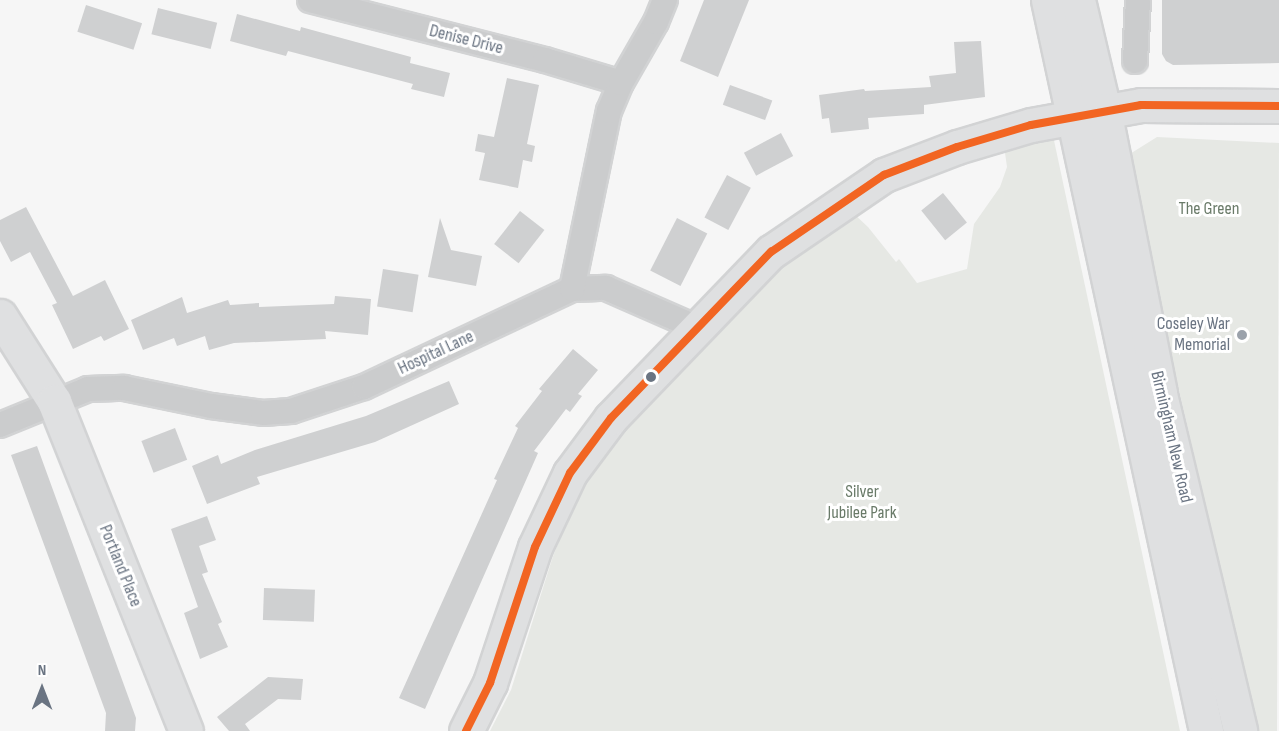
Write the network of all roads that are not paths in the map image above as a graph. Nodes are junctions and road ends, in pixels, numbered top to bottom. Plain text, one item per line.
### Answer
1 (310, 0) edge
2 (665, 0) edge
3 (1048, 0) edge
4 (1077, 0) edge
5 (1138, 0) edge
6 (1135, 61) dead end
7 (621, 83) junction
8 (1279, 106) edge
9 (1104, 110) junction
10 (1072, 117) junction
11 (572, 289) junction
12 (0, 316) edge
13 (697, 328) junction
14 (54, 401) junction
15 (0, 425) edge
16 (186, 731) edge
17 (466, 731) edge
18 (1206, 731) edge
19 (1240, 731) edge

1 - 7 street, Denise Drive
2 - 7 street
3 - 10 main road, Birmingham New Road
4 - 9 main road, Birmingham New Road
5 - 6 street
7 - 11 street
8 - 9 main road
9 - 10 main road
9 - 19 main road, Birmingham New Road
10 - 13 main road
10 - 18 main road, Birmingham New Road
11 - 13 street
11 - 14 street, Hospital Lane
12 - 14 main road, Portland Place
13 - 17 main road
14 - 15 street, Hospital Lane
14 - 16 main road, Portland Place

